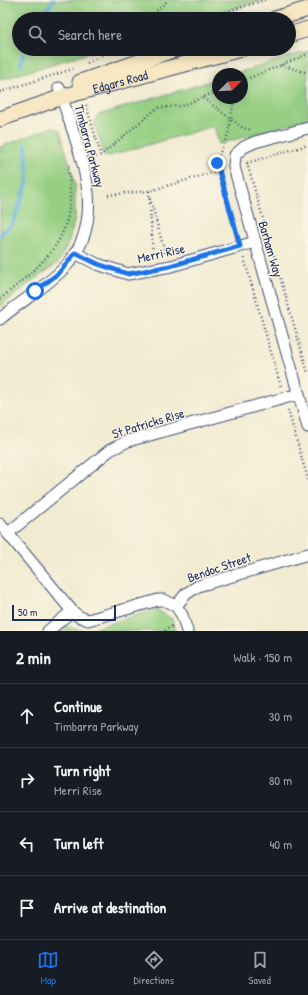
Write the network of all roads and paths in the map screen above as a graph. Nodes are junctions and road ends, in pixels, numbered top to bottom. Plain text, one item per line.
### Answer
1 (168, 0) edge
2 (265, 0) edge
3 (257, 1) edge
4 (308, 9) edge
5 (155, 12) edge
6 (223, 12) edge
7 (296, 13) edge
8 (308, 29) edge
9 (296, 33) edge
10 (308, 54) edge
11 (100, 56) edge
12 (158, 56) edge
13 (211, 56) edge
14 (280, 65) junction
15 (81, 66) dead end
16 (308, 73) edge
17 (248, 78) edge
18 (80, 87) junction
19 (0, 92) edge
20 (60, 93) junction
21 (203, 97) dead end
22 (233, 104) edge
23 (0, 108) edge
24 (231, 118) junction
25 (0, 119) edge
26 (308, 128) edge
27 (254, 130) dead end
28 (308, 145) edge
29 (101, 155) dead end
30 (247, 162) junction
31 (234, 167) junction
32 (218, 171) junction
33 (149, 191) junction
34 (108, 195) dead end
35 (255, 242) junction
36 (240, 246) junction
37 (75, 253) junction
38 (165, 253) dead end
39 (153, 256) dead end
40 (0, 319) edge
41 (308, 373) edge
42 (298, 394) junction
43 (284, 398) junction
44 (308, 427) edge
45 (308, 480) edge
46 (0, 524) edge
47 (8, 533) junction
48 (308, 554) edge
49 (176, 606) junction
50 (72, 611) junction
51 (48, 631) edge
52 (187, 631) edge

1 - 5 path
2 - 3 path
3 - 6 path
4 - 7 main road
8 - 9 main road
10 - 14 path
11 - 15 path
12 - 18 main road, Edgars Road
13 - 18 main road, Edgars Road
14 - 16 path
14 - 17 path
18 - 19 path
18 - 20 main road, Edgars Road
18 - 29 path
20 - 23 main road, Edgars Road
20 - 25 main road, Edgars Road
20 - 37 street, Timbarra Parkway
21 - 24 path
22 - 24 path
24 - 27 path
24 - 32 path
26 - 31 street
28 - 30 path
30 - 31 path
30 - 41 path
31 - 32 path
31 - 35 street, Barham Way
32 - 33 path
32 - 36 path
33 - 34 path
33 - 38 path
33 - 39 path
35 - 36 street, Merri Rise
35 - 42 street, Barham Way
36 - 37 street, Merri Rise
36 - 43 path
37 - 40 street, Timbarra Parkway
42 - 43 street, St Patricks Rise
42 - 44 street, Barham Way
43 - 45 path
43 - 47 street, St Patricks Rise
46 - 47 street
47 - 50 street
48 - 49 street, Bendoc Street
49 - 50 street
49 - 52 street
50 - 51 street

